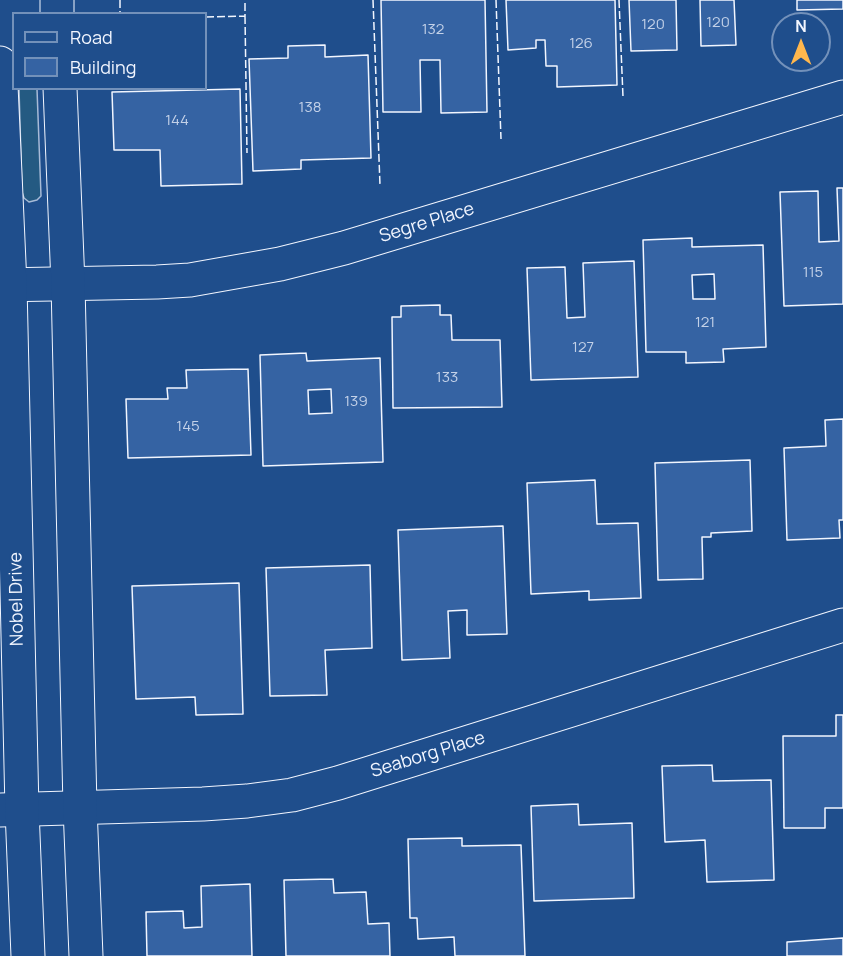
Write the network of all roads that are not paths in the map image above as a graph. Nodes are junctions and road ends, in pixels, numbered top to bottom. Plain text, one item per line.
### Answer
1 (0, 63) edge
2 (60, 90) edge
3 (843, 97) edge
4 (68, 284) junction
5 (5, 285) edge
6 (843, 625) edge
7 (80, 807) junction
8 (11, 810) edge
9 (28, 956) edge
10 (86, 956) edge

1 - 5 street, Nobel Drive
2 - 4 street
3 - 4 street, Segre Place
4 - 5 street, Segre Place
4 - 7 street
5 - 8 street, Nobel Drive
6 - 7 street, Seaborg Place
7 - 8 street, Seaborg Place
7 - 10 street
8 - 9 street, Nobel Drive

